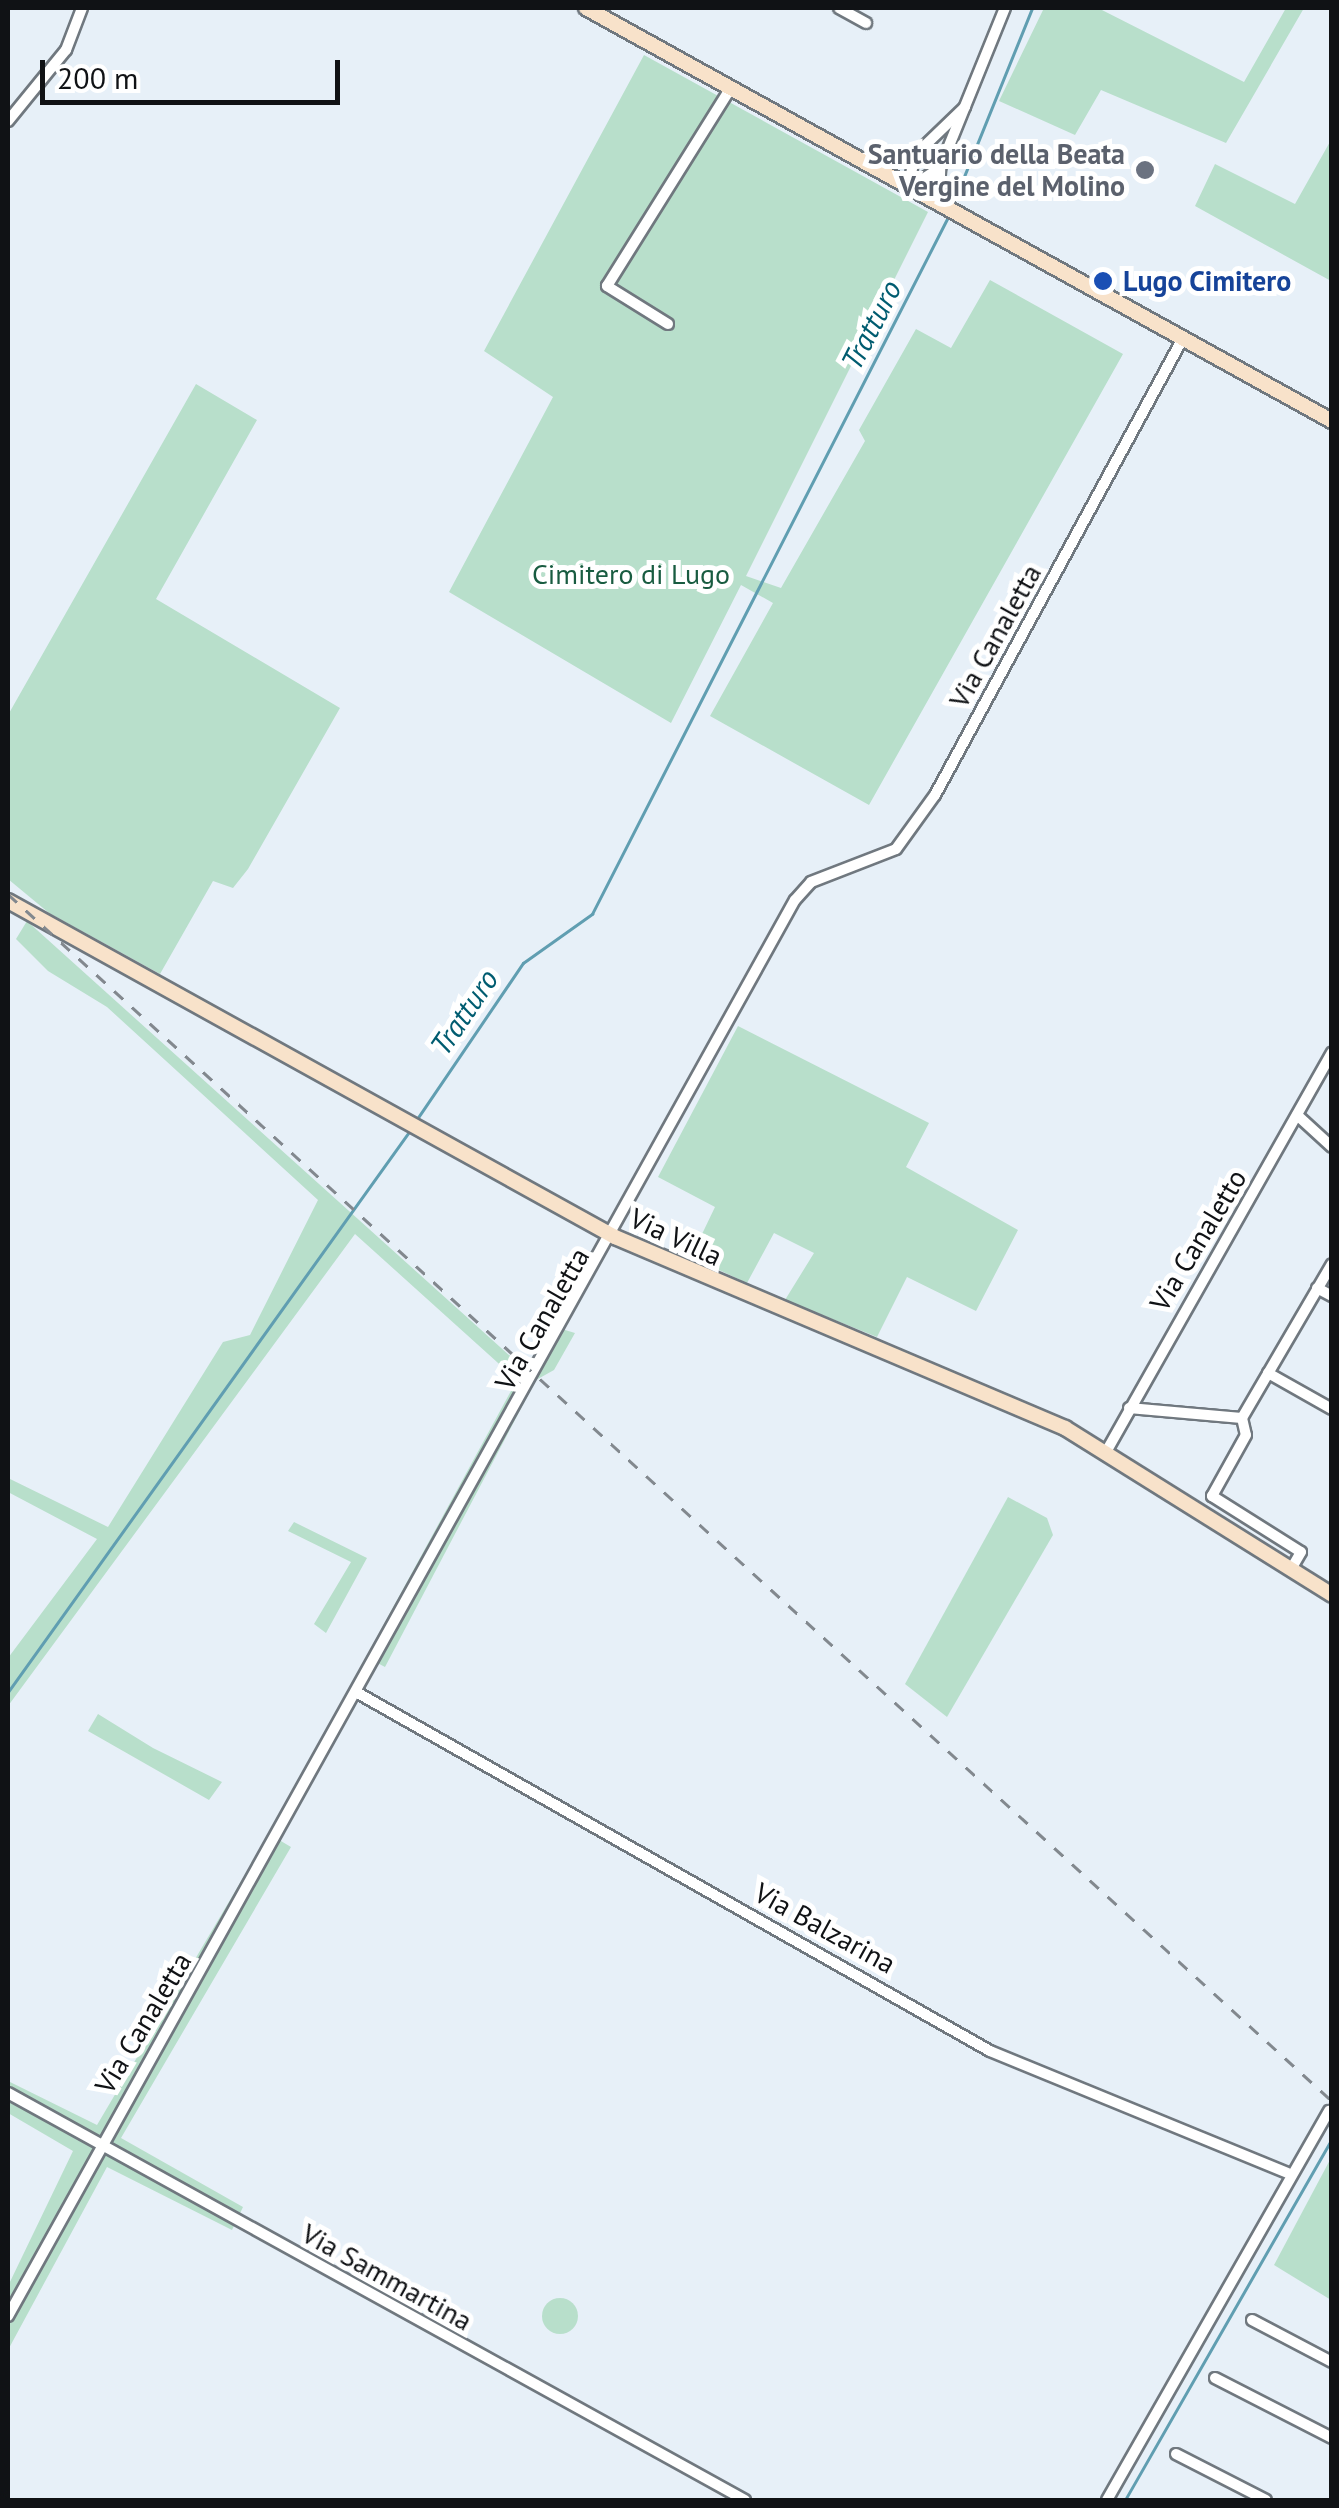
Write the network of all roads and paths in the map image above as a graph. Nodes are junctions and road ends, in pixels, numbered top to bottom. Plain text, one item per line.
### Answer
1 (82, 8) edge
2 (586, 8) edge
3 (840, 8) edge
4 (1005, 8) edge
5 (866, 22) dead end
6 (730, 90) junction
7 (969, 102) junction
8 (8, 120) edge
9 (848, 156) junction
10 (914, 156) junction
11 (940, 168) junction
12 (909, 188) junction
13 (939, 204) junction
14 (668, 324) dead end
15 (1184, 338) junction
16 (1332, 421) edge
17 (8, 902) edge
18 (1332, 1053) edge
19 (1297, 1115) junction
20 (1332, 1148) edge
21 (615, 1237) junction
22 (1330, 1272) edge
23 (1317, 1288) junction
24 (1332, 1296) edge
25 (1268, 1373) junction
26 (1129, 1408) junction
27 (1332, 1409) edge
28 (1242, 1418) junction
29 (1106, 1452) junction
30 (1291, 1569) junction
31 (1332, 1594) edge
32 (356, 1692) junction
33 (8, 2093) edge
34 (1328, 2112) dead end
35 (98, 2141) junction
36 (1288, 2173) junction
37 (8, 2316) edge
38 (1252, 2320) dead end
39 (1332, 2362) edge
40 (1214, 2378) dead end
41 (1332, 2438) edge
42 (1176, 2454) dead end
43 (745, 2500) edge
44 (1107, 2500) edge
45 (1266, 2500) edge

1 - 8 street
2 - 6 street
3 - 5 street
4 - 7 street
6 - 9 street
6 - 14 street
7 - 10 street
7 - 11 street
9 - 10 street
9 - 12 street
10 - 12 street
11 - 12 street
11 - 13 street
12 - 13 street
13 - 15 street
15 - 16 street
15 - 21 street, Via Canaletta
17 - 21 street, Via Villa
18 - 19 street, Via Canaletto
19 - 20 street
19 - 26 street, Via Canaletto
21 - 29 street, Via Villa
21 - 32 street, Via Canaletta
22 - 23 street
23 - 24 street
23 - 25 street
25 - 27 street
25 - 28 street
26 - 28 street
26 - 29 street, Via Canaletto
28 - 30 street
29 - 30 street, Via Villa
30 - 31 street, Via Villa
32 - 35 street, Via Canaletta
32 - 36 street, Via Balzarina
33 - 35 street, Via Sammartina
34 - 36 street
35 - 37 street, Via Canaletta
35 - 43 street, Via Sammartina
36 - 44 street
38 - 39 street
40 - 41 street
42 - 45 street

